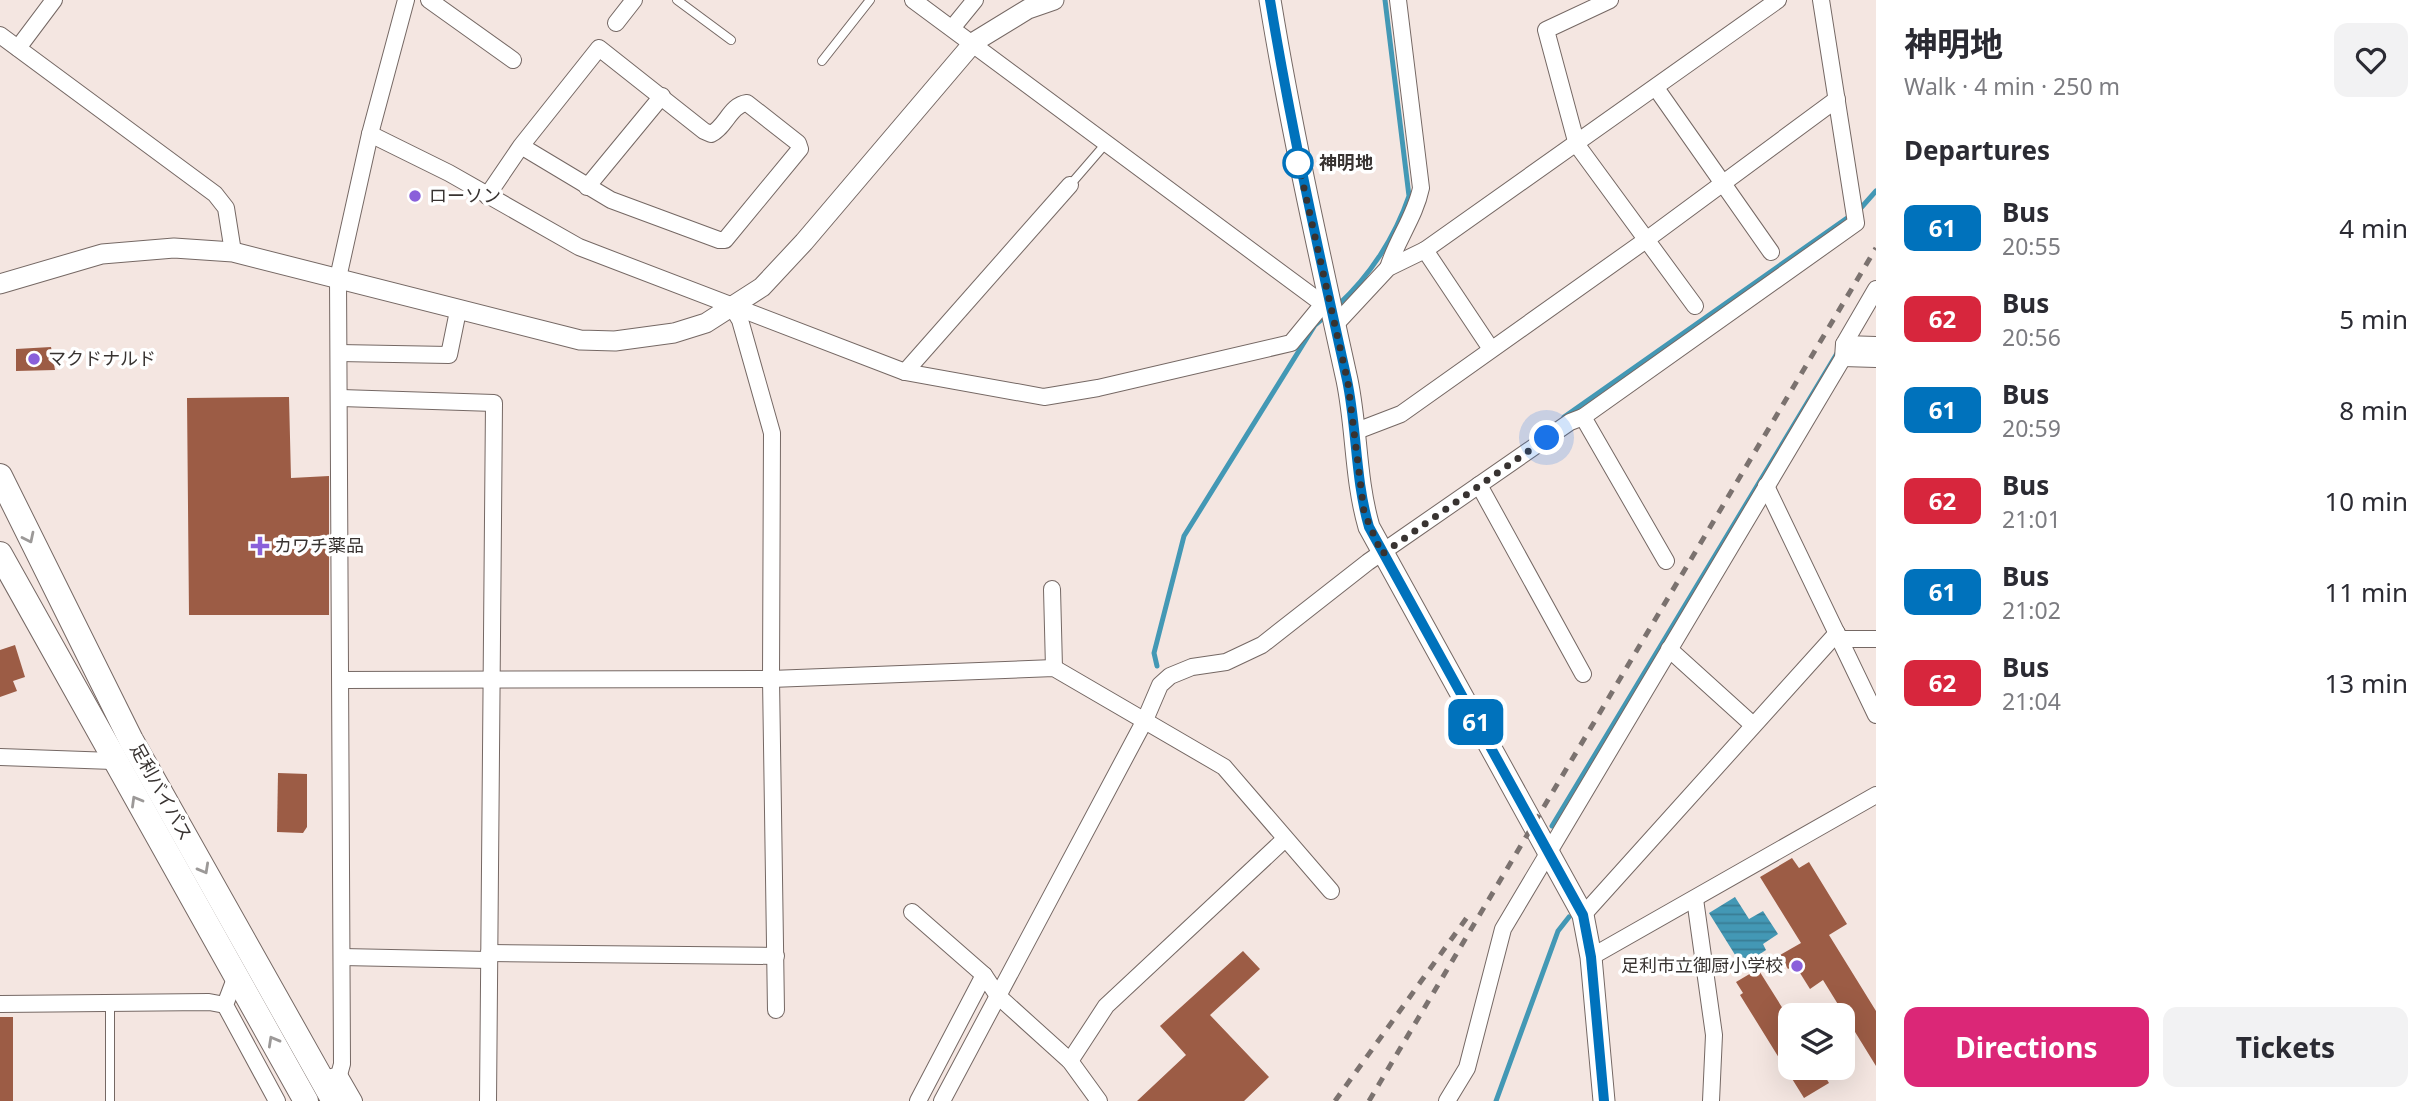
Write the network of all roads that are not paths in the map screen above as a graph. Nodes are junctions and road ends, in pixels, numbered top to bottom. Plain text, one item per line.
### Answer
1 (54, 0) edge
2 (406, 0) edge
3 (429, 0) edge
4 (634, 0) edge
5 (677, 0) edge
6 (870, 0) edge
7 (913, 0) edge
8 (975, 0) edge
9 (1054, 0) edge
10 (1270, 0) edge
11 (1398, 0) edge
12 (1610, 0) edge
13 (1779, 0) edge
14 (1821, 0) edge
15 (617, 23) dead end
16 (953, 27) junction
17 (0, 35) edge
18 (731, 40) dead end
19 (974, 42) junction
20 (18, 48) junction
21 (513, 60) dead end
22 (822, 61) dead end
23 (1656, 88) junction
24 (662, 96) junction
25 (1838, 99) junction
26 (370, 134) junction
27 (1108, 141) junction
28 (1577, 145) junction
29 (521, 146) junction
30 (1724, 182) junction
31 (1070, 184) joint
32 (587, 187) junction
33 (487, 196) junction
34 (1646, 240) junction
35 (1425, 250) junction
36 (233, 252) junction
37 (1771, 252) dead end
38 (1388, 268) junction
39 (338, 278) junction
40 (0, 284) edge
41 (1876, 289) edge
42 (1695, 306) dead end
43 (732, 307) junction
44 (458, 311) junction
45 (1330, 316) junction
46 (1876, 345) edge
47 (1491, 349) junction
48 (1843, 351) junction
49 (340, 353) junction
50 (1876, 359) edge
51 (905, 372) junction
52 (341, 398) junction
53 (1583, 417) junction
54 (1354, 432) junction
55 (0, 477) edge
56 (1479, 485) junction
57 (1766, 486) junction
58 (0, 554) edge
59 (1382, 554) junction
60 (1665, 561) dead end
61 (1052, 589) dead end
62 (1838, 636) junction
63 (1876, 639) edge
64 (1669, 649) junction
65 (1054, 668) junction
66 (1583, 674) dead end
67 (771, 679) junction
68 (341, 680) junction
69 (494, 680) junction
70 (1876, 715) edge
71 (1145, 720) junction
72 (1753, 725) junction
73 (0, 757) edge
74 (113, 761) junction
75 (1876, 795) edge
76 (1285, 839) junction
77 (1550, 853) junction
78 (1331, 891) dead end
79 (1695, 899) junction
80 (912, 912) dead end
81 (1583, 915) junction
82 (489, 956) junction
83 (776, 956) junction
84 (342, 957) junction
85 (1591, 957) junction
86 (984, 975) junction
87 (236, 976) junction
88 (998, 996) junction
89 (110, 1003) junction
90 (0, 1004) edge
91 (225, 1005) junction
92 (776, 1010) dead end
93 (1070, 1061) junction
94 (332, 1085) edge
95 (110, 1101) edge
96 (277, 1101) edge
97 (306, 1101) edge
98 (354, 1101) edge
99 (488, 1101) edge
100 (918, 1101) edge
101 (942, 1101) edge
102 (1099, 1101) edge
103 (1447, 1101) edge
104 (1604, 1101) edge
105 (1711, 1101) edge

1 - 20 street
2 - 26 street
3 - 21 street
4 - 15 street
5 - 18 lane
6 - 22 lane
7 - 16 street
8 - 16 street
9 - 19 street
10 - 45 main road
11 - 38 street
12 - 28 street
13 - 23 street
14 - 25 street
16 - 19 street
17 - 20 street
19 - 27 street
19 - 43 street
20 - 36 street
23 - 28 street
23 - 30 street
24 - 29 street
24 - 32 street
24 - 32 street
25 - 30 street
25 - 53 street
26 - 33 street
26 - 39 street
27 - 31 lane
27 - 45 street
28 - 34 street
28 - 35 street
29 - 32 street
29 - 33 street
30 - 34 street
30 - 37 street
31 - 51 street
33 - 43 street
34 - 42 street
34 - 47 street
35 - 38 street
35 - 47 street
36 - 39 street
36 - 40 street
38 - 45 street
39 - 44 street
39 - 49 street
41 - 48 street
43 - 44 street
43 - 51 street
43 - 67 street
44 - 49 street
45 - 51 street
45 - 54 main road
46 - 48 street
47 - 54 street
48 - 50 street
48 - 57 street
49 - 52 street
52 - 68 street
52 - 69 street
53 - 56 street
53 - 60 street
54 - 59 main road
55 -> 94 highway, 足利バイパス
56 - 59 street
56 - 66 street
57 - 62 street
57 - 64 street
58 - 74 highway, 足利バイパス
59 - 71 street
59 - 77 main road
61 - 65 street
62 - 63 street
62 - 70 street
62 - 72 street
64 - 72 street
64 - 77 street
65 - 67 street
65 - 71 street
67 - 69 street
67 - 83 street
68 - 69 street
68 - 84 street
69 - 82 street
71 - 76 street
71 - 88 street
72 - 81 street
73 - 74 street
87 -> 74 highway, 足利バイパス
75 - 79 street
76 - 78 street
76 - 93 street
77 - 81 main road
77 - 103 street
79 - 85 street
79 - 105 street
80 - 86 street
81 - 85 main road
82 - 83 street
82 - 84 street
82 - 99 street
83 - 92 street
84 - 94 street
85 - 104 main road
86 - 88 street
86 - 100 street
87 - 91 street
97 -> 87 highway, 足利バイパス
88 - 93 street
88 - 101 street
89 - 90 street
89 - 91 street
89 - 95 lane
91 - 96 street
93 - 102 street
94 - 98 street

